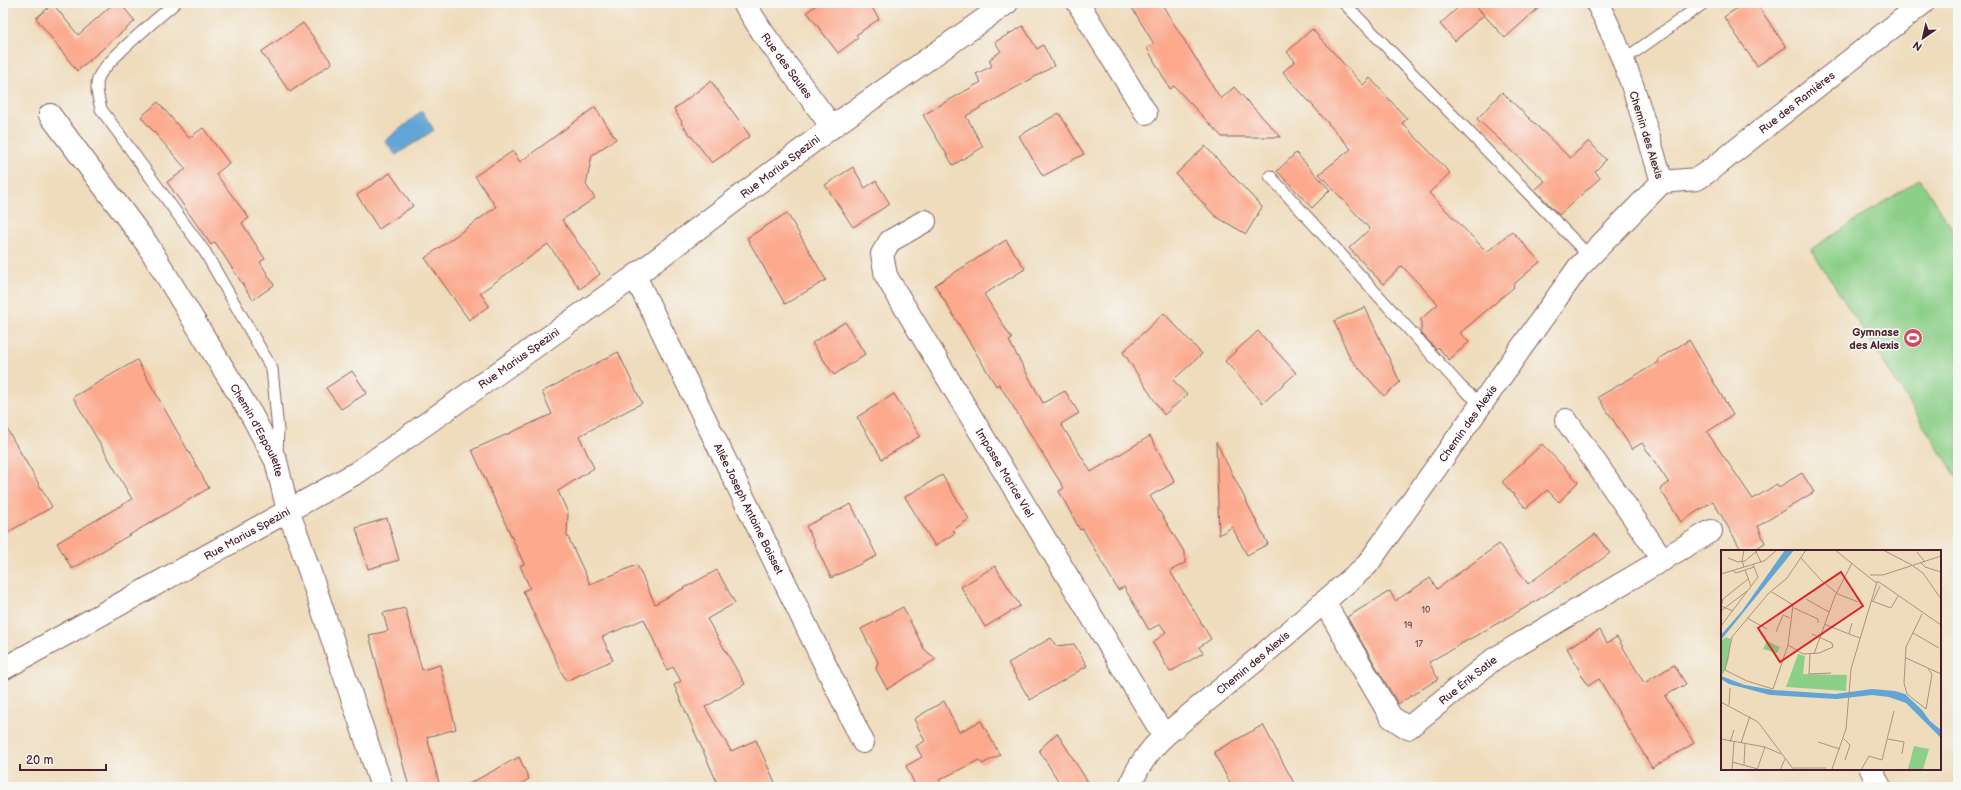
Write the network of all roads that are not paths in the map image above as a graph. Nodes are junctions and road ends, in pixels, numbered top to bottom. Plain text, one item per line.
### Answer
1 (175, 3) edge
2 (744, 3) edge
3 (1006, 3) edge
4 (1078, 3) edge
5 (1344, 3) edge
6 (1597, 3) edge
7 (1704, 3) edge
8 (1924, 3) edge
9 (1622, 61) junction
10 (1146, 113) dead end
11 (50, 115) dead end
12 (832, 126) junction
13 (1270, 176) dead end
14 (1662, 182) junction
15 (925, 221) dead end
16 (1589, 256) junction
17 (635, 276) junction
18 (1481, 404) junction
19 (1566, 420) dead end
20 (276, 461) junction
21 (288, 511) junction
22 (1711, 531) dead end
23 (1662, 560) junction
24 (1324, 602) junction
25 (3, 669) edge
26 (1164, 736) junction
27 (863, 742) dead end
28 (1872, 770) edge
29 (382, 787) edge
30 (1130, 787) edge
31 (1880, 787) edge

1 - 20 lane
2 - 12 street, Rue des Saules
3 - 12 street, Rue Marius Spezini
4 - 10 street
5 - 16 lane
6 - 9 street, Chemin des Alexis
7 - 9 lane
8 - 14 street, Rue des Ramières
9 - 14 street, Chemin des Alexis
11 - 20 street, Chemin d'Espoulette
12 - 17 street, Rue Marius Spezini
13 - 18 lane
14 - 16 street, Chemin des Alexis
15 - 26 street, Impasse Morice Viel
16 - 18 street, Chemin des Alexis
17 - 21 street, Rue Marius Spezini
17 - 27 street, Allée Joseph Antoine Boisset
18 - 24 street, Chemin des Alexis
19 - 23 street
20 - 21 street, Chemin d'Espoulette
21 - 25 street, Rue Marius Spezini
21 - 29 street, Chemin d'Espoulette
22 - 23 street, Rue Érik Satie
23 - 24 street, Rue Érik Satie
24 - 26 street, Chemin des Alexis
26 - 30 street, Chemin des Alexis
28 - 31 street

